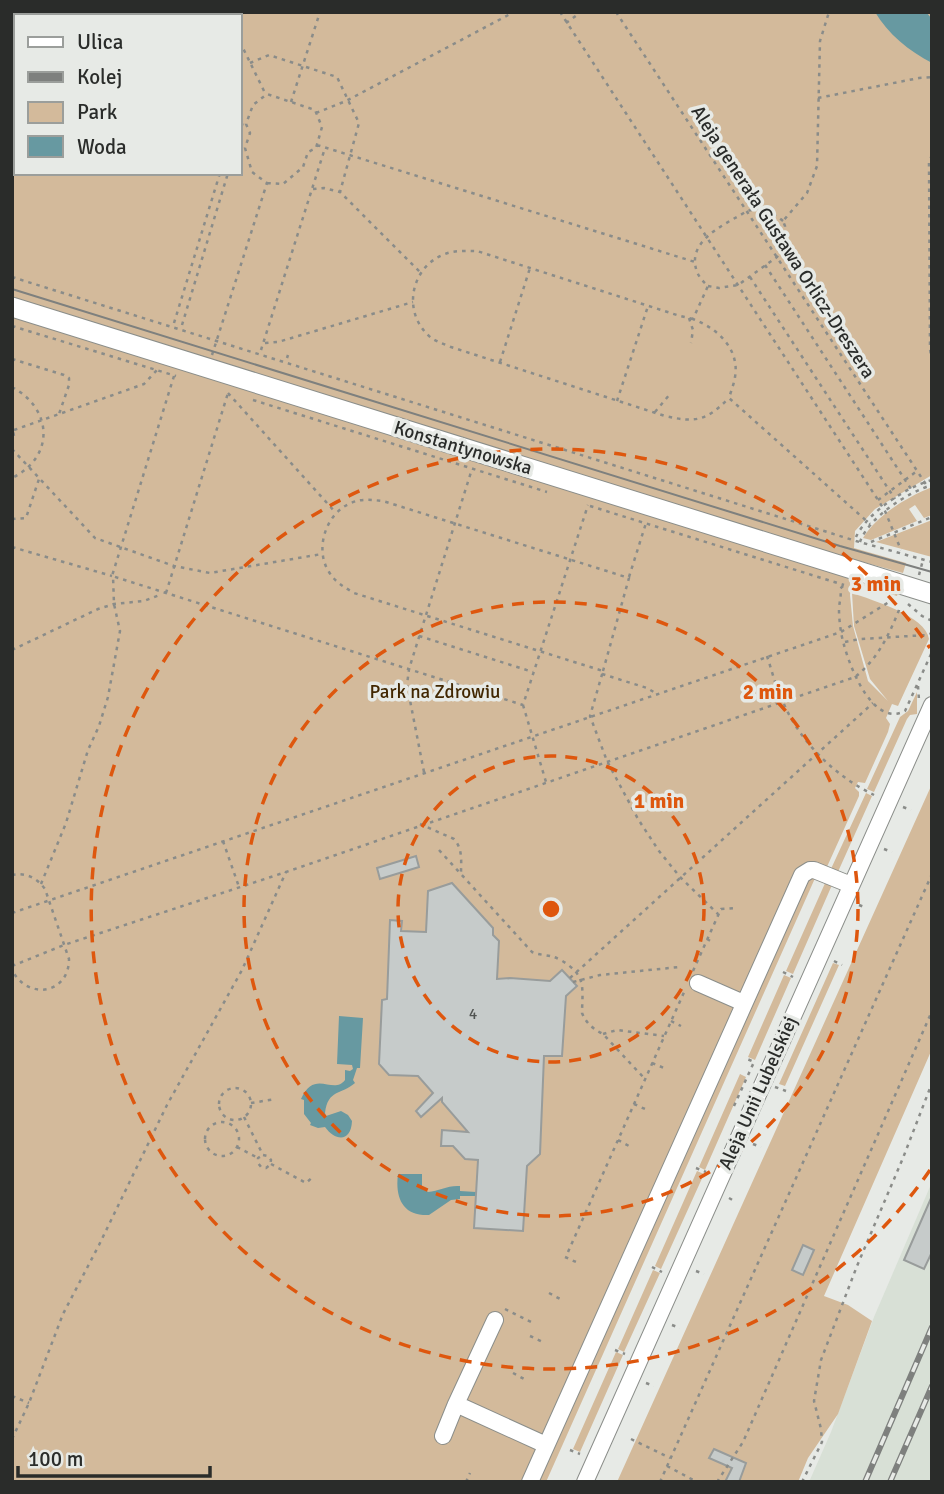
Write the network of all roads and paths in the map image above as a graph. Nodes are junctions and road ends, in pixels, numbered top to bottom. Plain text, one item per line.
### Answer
1 (320, 12) edge
2 (514, 12) edge
3 (559, 12) edge
4 (581, 12) edge
5 (616, 12) edge
6 (829, 12) edge
7 (566, 23) junction
8 (242, 46) edge
9 (250, 63) junction
10 (303, 66) junction
11 (932, 77) edge
12 (266, 95) junction
13 (818, 98) junction
14 (348, 100) junction
15 (291, 102) junction
16 (316, 113) junction
17 (242, 125) edge
18 (247, 126) junction
19 (317, 145) junction
20 (325, 148) junction
21 (932, 155) edge
22 (351, 156) junction
23 (219, 175) edge
24 (227, 175) edge
25 (267, 183) junction
26 (312, 189) junction
27 (340, 192) junction
28 (747, 211) junction
29 (783, 221) junction
30 (706, 237) junction
31 (777, 257) junction
32 (695, 261) junction
33 (765, 265) junction
34 (530, 268) junction
35 (420, 271) junction
36 (12, 277) edge
37 (750, 277) junction
38 (738, 285) junction
39 (708, 286) junction
40 (413, 302) junction
41 (648, 306) junction
42 (12, 307) edge
43 (691, 319) junction
44 (174, 323) dead end
45 (12, 326) edge
46 (181, 326) dead end
47 (931, 336) edge
48 (216, 340) junction
49 (264, 343) junction
50 (691, 343) dead end
51 (261, 350) dead end
52 (12, 359) edge
53 (210, 361) dead end
54 (500, 362) junction
55 (932, 363) edge
56 (157, 370) junction
57 (174, 376) junction
58 (184, 379) dead end
59 (12, 387) edge
60 (228, 393) junction
61 (670, 394) dead end
62 (241, 397) dead end
63 (729, 398) junction
64 (254, 401) dead end
65 (617, 401) junction
66 (654, 413) junction
67 (59, 414) junction
68 (42, 420) junction
69 (12, 424) edge
70 (14, 430) junction
71 (12, 442) edge
72 (12, 449) edge
73 (29, 467) junction
74 (472, 468) junction
75 (917, 471) junction
76 (12, 478) edge
77 (39, 479) junction
78 (905, 480) junction
79 (924, 482) junction
80 (930, 484) edge
81 (911, 489) junction
82 (890, 491) junction
83 (549, 493) dead end
84 (895, 499) junction
85 (878, 500) junction
86 (883, 507) junction
87 (885, 512) junction
88 (336, 513) junction
89 (932, 517) edge
90 (12, 519) edge
91 (455, 523) junction
92 (646, 523) junction
93 (869, 523) junction
94 (893, 533) junction
95 (856, 537) dead end
96 (860, 542) junction
97 (871, 542) dead end
98 (12, 547) edge
99 (121, 547) junction
100 (901, 550) dead end
101 (322, 554) junction
102 (570, 560) junction
103 (923, 560) junction
104 (932, 562) edge
105 (174, 566) junction
106 (112, 576) junction
107 (629, 578) junction
108 (165, 593) junction
109 (916, 593) edge
110 (889, 602) dead end
111 (114, 604) junction
112 (426, 614) junction
113 (932, 621) edge
114 (841, 632) junction
115 (932, 633) edge
116 (419, 636) junction
117 (888, 636) junction
118 (844, 642) junction
119 (12, 650) edge
120 (541, 652) junction
121 (932, 652) edge
122 (767, 656) junction
123 (408, 669) junction
124 (534, 672) junction
125 (602, 673) junction
126 (855, 677) junction
127 (657, 694) junction
128 (783, 702) junction
129 (873, 703) junction
130 (523, 705) junction
131 (932, 705) edge
132 (590, 716) junction
133 (532, 737) junction
134 (817, 753) junction
135 (607, 761) junction
136 (424, 773) junction
137 (546, 782) junction
138 (874, 794) dead end
139 (903, 807) dead end
140 (911, 810) dead end
141 (421, 824) junction
142 (223, 841) junction
143 (884, 849) dead end
144 (439, 850) dead end
145 (892, 852) dead end
146 (286, 872) junction
147 (461, 874) junction
148 (932, 874) edge
149 (12, 875) edge
150 (680, 877) junction
151 (41, 884) junction
152 (851, 885) junction
153 (239, 887) junction
154 (50, 901) junction
155 (859, 905) dead end
156 (737, 908) dead end
157 (867, 908) dead end
158 (12, 913) edge
159 (718, 914) junction
160 (707, 939) junction
161 (714, 943) dead end
162 (64, 945) junction
163 (834, 961) dead end
164 (842, 965) dead end
165 (679, 967) dead end
166 (12, 971) edge
167 (576, 972) junction
168 (783, 972) dead end
169 (793, 976) dead end
170 (570, 978) dead end
171 (581, 980) junction
172 (692, 981) junction
173 (573, 982) dead end
174 (746, 1000) junction
175 (932, 1011) edge
176 (671, 1021) junction
177 (681, 1026) dead end
178 (603, 1034) junction
179 (664, 1036) junction
180 (745, 1058) dead end
181 (652, 1063) junction
182 (664, 1068) dead end
183 (645, 1079) junction
184 (932, 1083) edge
185 (778, 1088) dead end
186 (786, 1091) dead end
187 (276, 1099) dead end
188 (251, 1103) junction
189 (634, 1104) junction
190 (734, 1106) dead end
191 (645, 1109) dead end
192 (244, 1117) junction
193 (228, 1120) junction
194 (618, 1140) junction
195 (753, 1144) dead end
196 (629, 1146) dead end
197 (237, 1147) junction
198 (761, 1147) dead end
199 (263, 1155) junction
200 (258, 1158) junction
201 (271, 1164) junction
202 (696, 1168) dead end
203 (706, 1172) dead end
204 (314, 1176) dead end
205 (729, 1198) dead end
206 (736, 1202) dead end
207 (568, 1252) dead end
208 (565, 1257) dead end
209 (576, 1262) dead end
210 (652, 1267) dead end
211 (696, 1270) dead end
212 (662, 1272) dead end
213 (704, 1274) dead end
214 (549, 1293) dead end
215 (562, 1300) dead end
216 (495, 1320) joint
217 (535, 1324) dead end
218 (672, 1325) dead end
219 (680, 1328) dead end
220 (530, 1336) dead end
221 (543, 1342) dead end
222 (615, 1350) dead end
223 (625, 1354) dead end
224 (513, 1373) dead end
225 (526, 1380) dead end
226 (646, 1383) dead end
227 (654, 1387) dead end
228 (12, 1396) edge
229 (29, 1403) junction
230 (456, 1404) junction
231 (443, 1436) dead end
232 (12, 1439) edge
233 (631, 1439) dead end
234 (546, 1445) junction
235 (570, 1450) dead end
236 (580, 1454) dead end
237 (670, 1458) junction
238 (667, 1466) junction
239 (470, 1473) dead end
240 (466, 1482) edge
241 (530, 1482) edge
242 (585, 1482) edge
243 (660, 1482) edge
244 (697, 1482) edge
245 (717, 1482) edge
246 (802, 1482) edge

1 - 10 path
2 - 14 path
3 - 7 path
4 - 7 path
5 - 28 path, Aleja generała Gustawa Orlicz-Dreszera
6 - 13 path
7 - 30 path
8 - 9 path
9 - 10 path
9 - 12 path
10 - 14 path
10 - 15 path
11 - 13 path
12 - 15 path
12 - 18 path
13 - 29 path
14 - 16 path
14 - 22 path
15 - 16 path
16 - 19 path
17 - 18 path
18 - 25 path
19 - 20 path
19 - 25 path
20 - 22 path
20 - 26 path
21 - 47 path
22 - 27 path
22 - 32 path
23 - 44 path
24 - 46 path
25 - 48 path
26 - 27 path
26 - 49 path
27 - 35 path
28 - 29 path
28 - 30 path
28 - 31 path, Aleja generała Gustawa Orlicz-Dreszera
29 - 31 path
30 - 32 path
30 - 38 path
31 - 33 path
31 - 75 path, Aleja generała Gustawa Orlicz-Dreszera
32 - 39 path
33 - 37 path
33 - 78 path
34 - 35 path
34 - 41 path
34 - 54 path
35 - 40 path
36 - 48 path
37 - 38 path
37 - 82 path
38 - 39 path
38 - 85 path
39 - 43 path
40 - 49 path
40 - 54 path
41 - 43 path
41 - 65 path
42 - 109 main road, Konstantynowska
43 - 50 path
43 - 63 path
45 - 56 path
47 - 55 path
48 - 53 path
48 - 96 path
49 - 51 path
52 - 67 path
54 - 65 path
56 - 57 path
56 - 67 path
57 - 58 path
57 - 99 path
59 - 68 path
60 - 62 path
60 - 88 path
60 - 105 path
61 - 66 path
63 - 66 path
63 - 93 path
64 - 74 path
65 - 66 path
67 - 68 path
68 - 70 path
68 - 73 path
69 - 70 path
70 - 71 path
72 - 73 path
73 - 76 path
73 - 77 path
74 - 83 path
74 - 91 path
75 - 78 path
75 - 79 path, Aleja generała Gustawa Orlicz-Dreszera
77 - 90 path
77 - 99 path
78 - 81 path
78 - 82 path
79 - 80 path, Aleja generała Gustawa Orlicz-Dreszera
79 - 80 path
79 - 81 path
80 - 87 path
81 - 84 path
82 - 84 path
82 - 85 path
84 - 86 path
85 - 86 path
86 - 87 path
86 - 93 path
87 - 93 path
87 - 94 path
88 - 91 path
88 - 101 path
89 - 94 path
91 - 102 path
91 - 112 path
92 - 102 path
92 - 107 path
92 - 114 path
93 - 95 path
93 - 96 path
94 - 97 path
94 - 100 path
96 - 103 path
98 - 106 path
99 - 105 path
99 - 106 path
101 - 105 path
101 - 112 path
102 - 107 path
102 - 120 path
103 - 104 path
103 - 109 path
105 - 108 path
106 - 108 path
106 - 111 path
107 - 125 path
108 - 111 path
108 - 123 path
109 - 113 path
109 - 117 path
110 - 114 path
111 - 119 path
111 - 151 path
112 - 116 path
112 - 120 path
114 - 118 path
114 - 122 path
115 - 117 path
116 - 123 path
116 - 124 path
117 - 118 path
117 - 126 path
118 - 126 path
120 - 124 path
120 - 125 path
121 - 129 path
122 - 127 path
122 - 128 path
123 - 130 path
123 - 136 path
124 - 130 path
125 - 127 path
125 - 132 path
126 - 128 path
126 - 129 path
127 - 132 path
128 - 134 path
128 - 135 path
129 - 134 path
130 - 133 path
131 - 152 street, Aleja Unii Lubelskiej
132 - 133 path
132 - 135 path
133 - 136 path
133 - 137 path
134 - 138 path
134 - 150 path
135 - 137 path
135 - 150 path
136 - 142 path
137 - 141 path
139 - 140 path
141 - 146 path
141 - 147 path
142 - 153 path
142 - 154 path
143 - 145 path
144 - 147 path
146 - 153 path
146 - 229 path
147 - 167 path
148 - 237 path
149 - 151 path
150 - 159 path
150 - 167 path
151 - 154 path
152 - 174 street
152 - 242 street, Aleja Unii Lubelskiej
153 - 162 path
154 - 158 path
154 - 162 path
155 - 157 path
156 - 159 path
159 - 160 path
160 - 161 path
160 - 172 path
162 - 166 path
162 - 166 path
163 - 164 path
165 - 171 path
167 - 170 path
167 - 171 path
168 - 169 path
171 - 173 path
171 - 178 path
172 - 174 street
172 - 176 path
174 - 234 street
175 - 245 path
176 - 177 path
176 - 179 path
178 - 179 path
178 - 183 path
179 - 181 path
180 - 190 path
181 - 182 path
181 - 183 path
183 - 189 path
184 - 246 path
185 - 186 path
187 - 188 path
188 - 192 path
188 - 193 path
189 - 191 path
189 - 194 path
192 - 193 path
192 - 199 path
193 - 197 path
193 - 197 path
194 - 196 path
194 - 207 path
195 - 198 path
197 - 200 path
199 - 200 path
199 - 201 path
200 - 201 path
201 - 204 path
202 - 203 path
205 - 206 path
208 - 209 path
210 - 212 path
211 - 213 path
214 - 215 path
216 - 217 path
216 - 230 street
218 - 219 path
220 - 221 path
222 - 223 path
224 - 225 path
226 - 227 path
228 - 229 path
229 - 232 path
230 - 231 street
230 - 234 street
233 - 237 path
234 - 241 street
235 - 236 path
237 - 238 path
238 - 243 path
238 - 244 path
239 - 240 path

